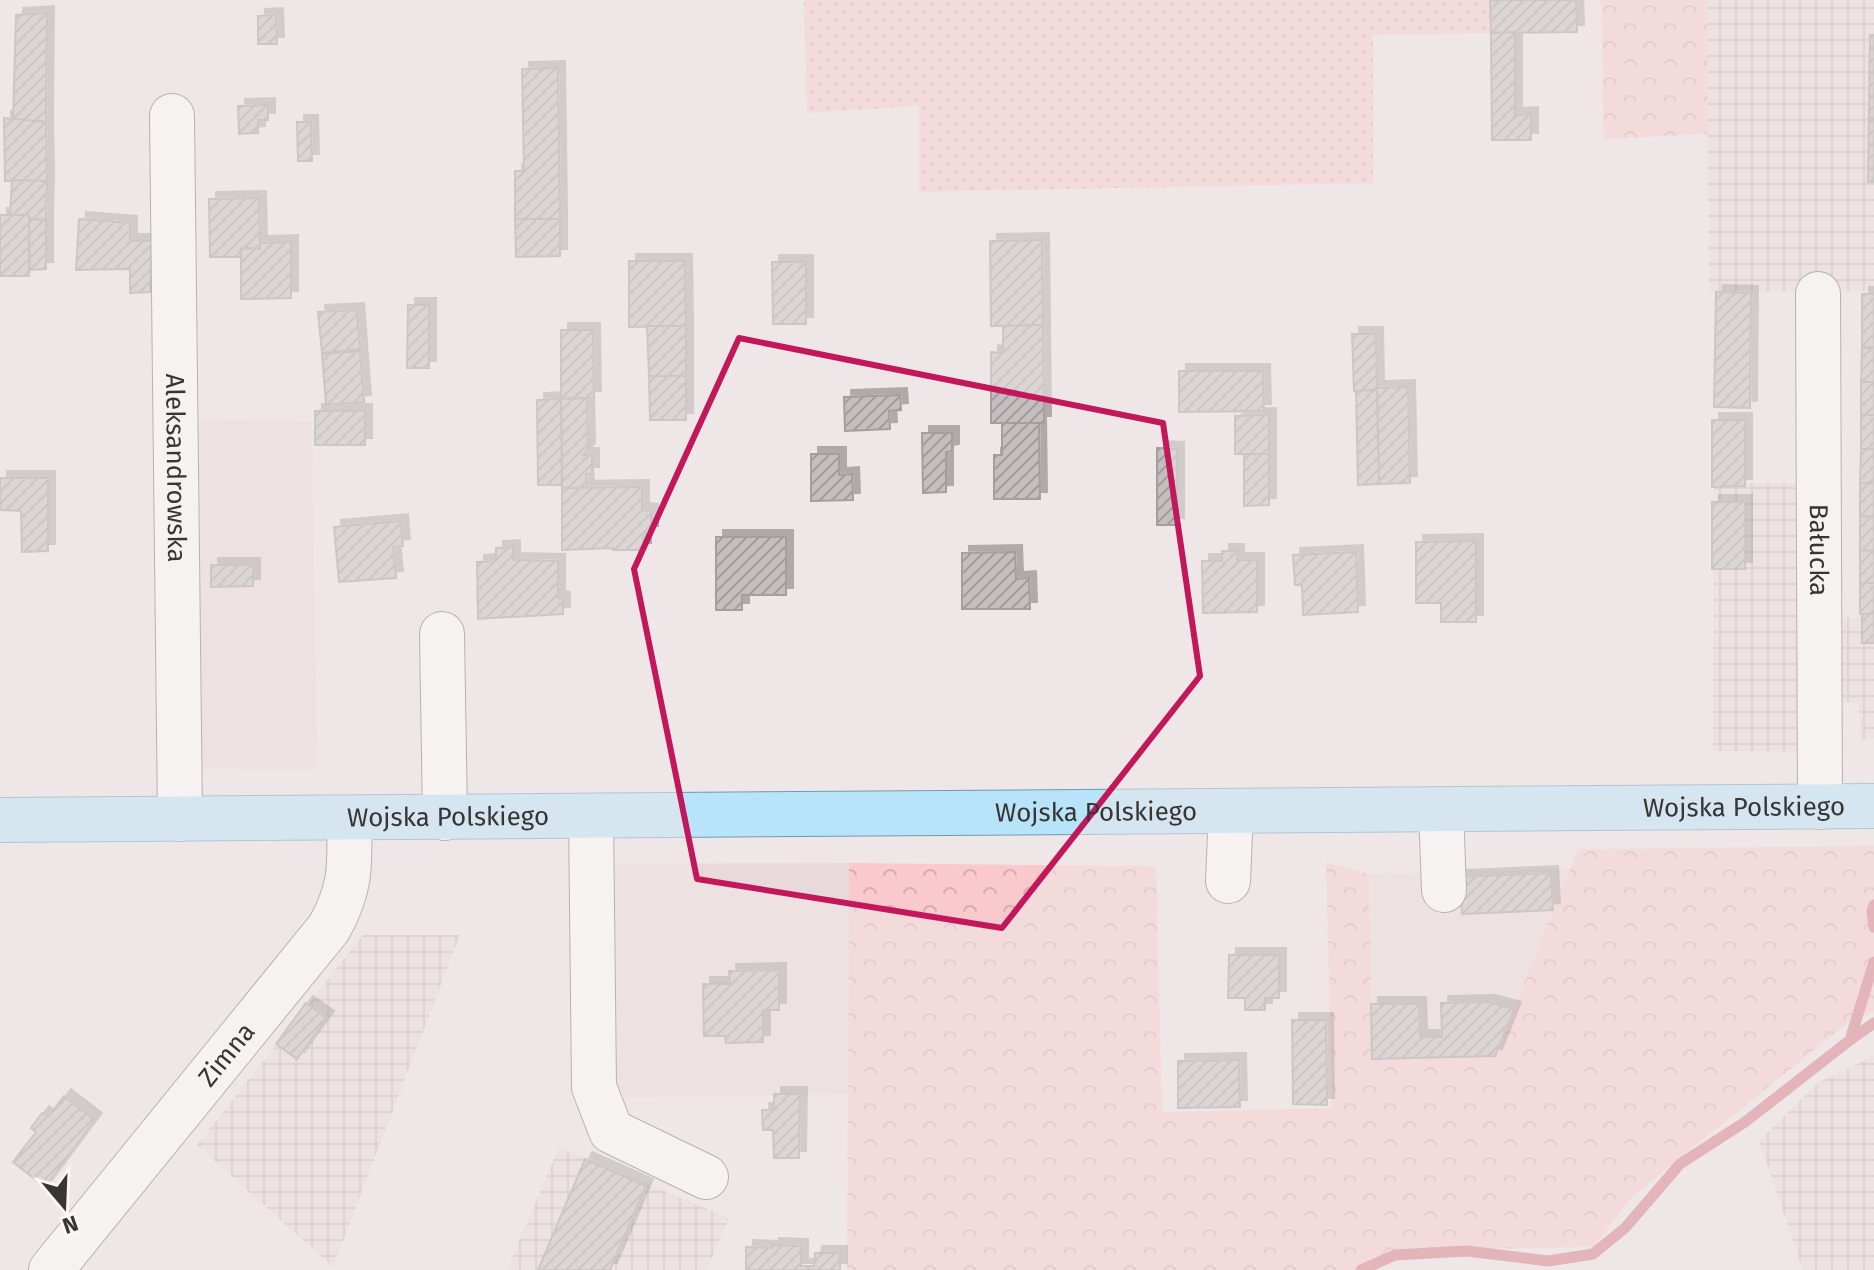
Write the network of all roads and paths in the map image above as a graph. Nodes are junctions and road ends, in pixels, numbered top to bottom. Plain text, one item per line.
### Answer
1 (172, 116) dead end
2 (1818, 294) dead end
3 (442, 634) dead end
4 (1874, 806) edge
5 (1820, 807) junction
6 (1441, 810) junction
7 (1231, 811) junction
8 (591, 816) junction
9 (334, 818) junction
10 (445, 818) junction
11 (180, 819) junction
12 (0, 820) edge
13 (1228, 881) dead end
14 (1444, 890) dead end
15 (706, 1177) dead end
16 (51, 1270) edge

1 - 11 street, Aleksandrowska
2 - 5 street, Bałucka
3 - 10 street
4 - 5 main road, Wojska Polskiego
5 - 6 main road, Wojska Polskiego
6 - 7 main road, Wojska Polskiego
6 - 14 street
7 - 8 main road, Wojska Polskiego
7 - 13 street
8 - 10 main road, Wojska Polskiego
8 - 15 street
9 - 10 main road, Wojska Polskiego
9 - 11 main road
9 - 16 street, Zimna
11 - 12 main road

